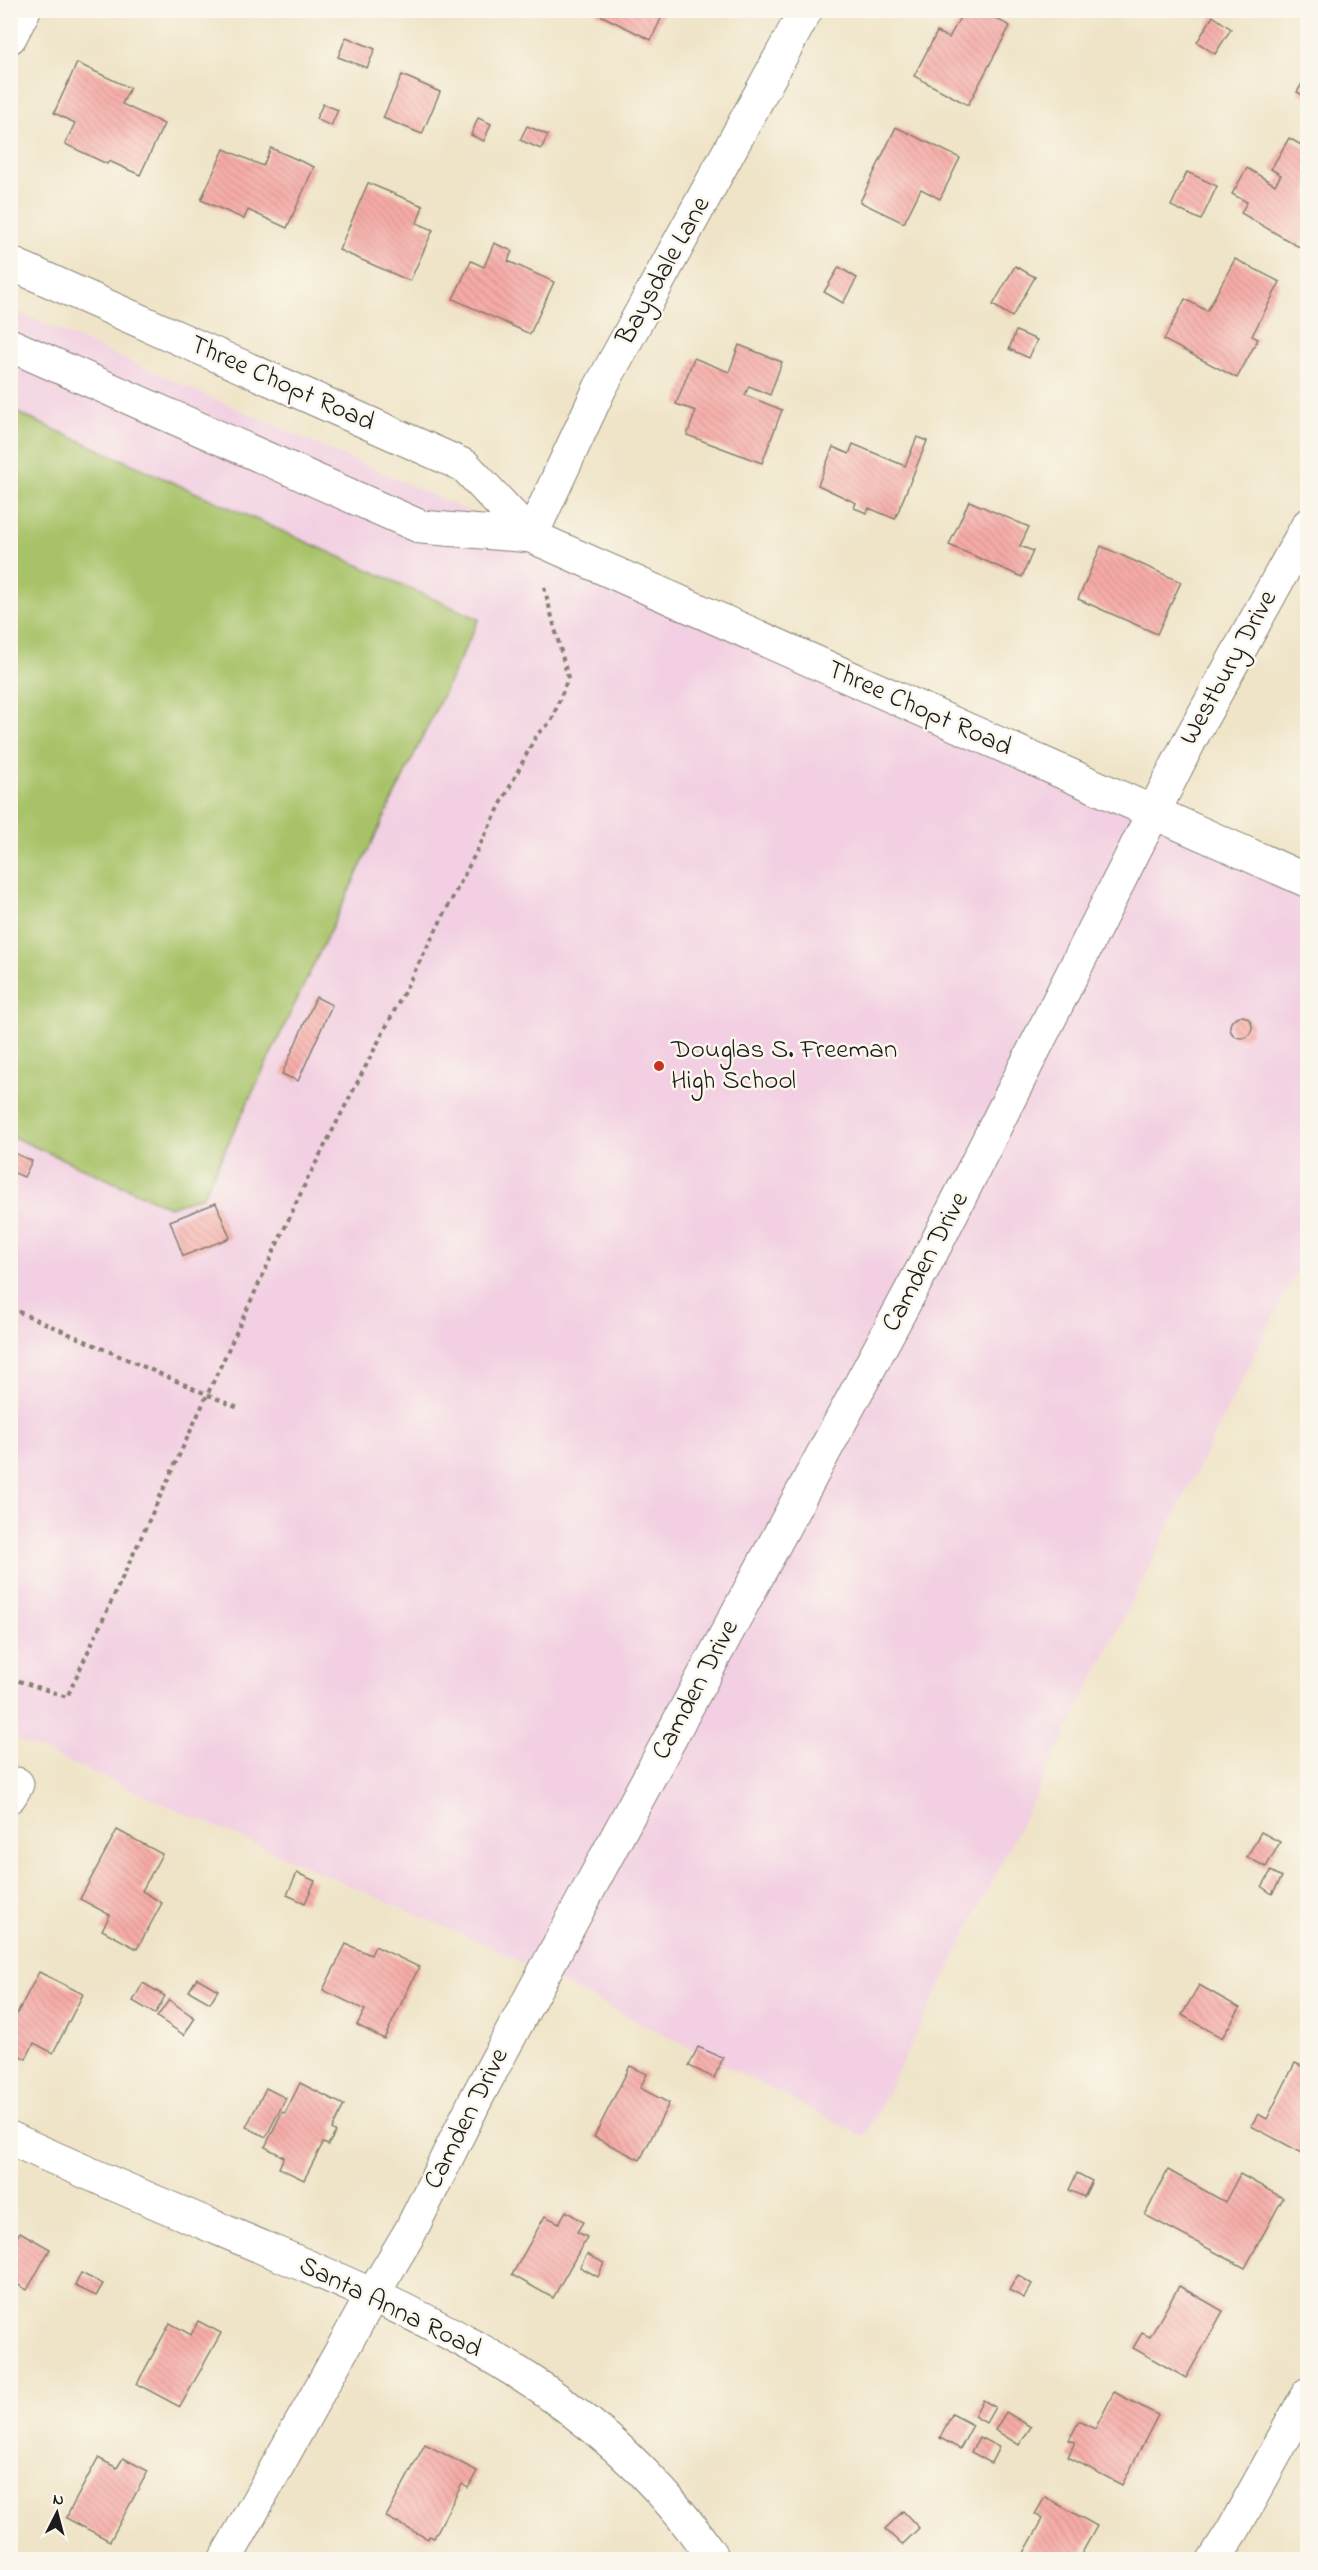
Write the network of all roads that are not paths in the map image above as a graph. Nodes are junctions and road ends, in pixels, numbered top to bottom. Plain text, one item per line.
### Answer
1 (24, 10) edge
2 (806, 10) edge
3 (10, 37) edge
4 (10, 263) edge
5 (10, 345) edge
6 (1308, 525) edge
7 (531, 536) junction
8 (1154, 813) junction
9 (1308, 881) edge
10 (10, 2138) edge
11 (373, 2294) junction
12 (1308, 2394) edge
13 (225, 2559) edge
14 (714, 2559) edge
15 (1214, 2559) edge

1 - 3 street
2 - 7 street, Baysdale Lane
4 - 7 street, Three Chopt Road
5 - 7 street, Three Chopt Road
6 - 8 street, Westbury Drive
7 - 8 street, Three Chopt Road
8 - 9 street, Three Chopt Road
8 - 11 street, Camden Drive
10 - 11 street, Santa Anna Road
11 - 13 street, Camden Drive
11 - 14 street, Santa Anna Road
12 - 15 street

